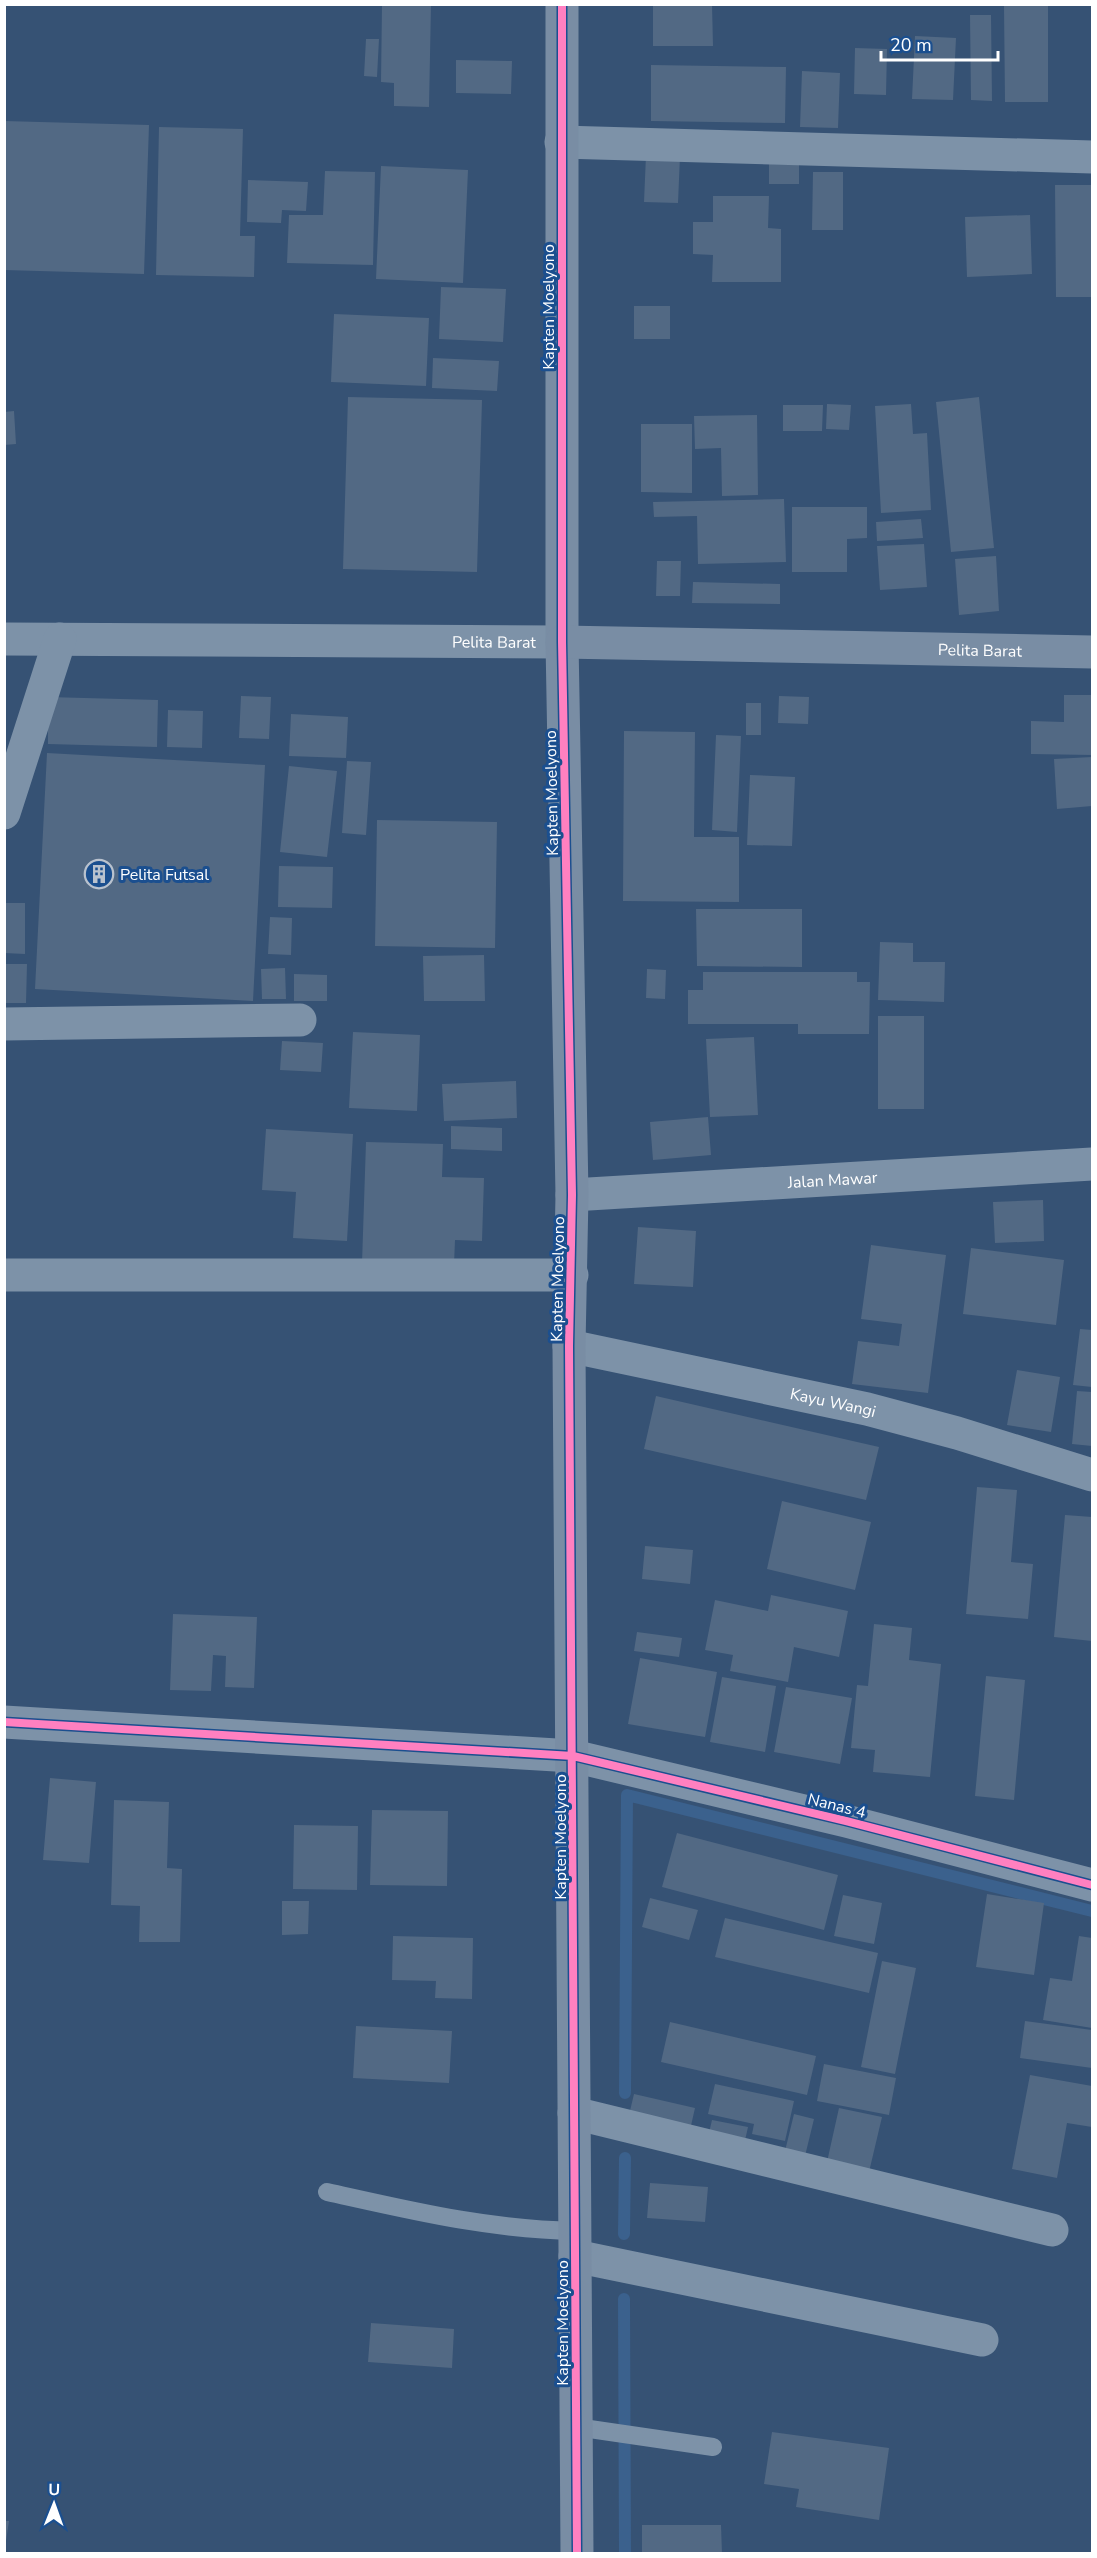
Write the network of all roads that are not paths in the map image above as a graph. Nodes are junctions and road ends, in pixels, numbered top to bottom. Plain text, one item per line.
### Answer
1 (562, 4) edge
2 (561, 142) junction
3 (1092, 157) edge
4 (4, 639) edge
5 (60, 639) junction
6 (562, 642) junction
7 (1092, 652) edge
8 (4, 813) edge
9 (300, 1020) dead end
10 (4, 1024) edge
11 (1092, 1164) edge
12 (572, 1195) junction
13 (4, 1275) edge
14 (572, 1275) junction
15 (569, 1346) junction
16 (1092, 1475) edge
17 (4, 1722) edge
18 (573, 1756) junction
19 (1092, 1885) edge
20 (574, 2113) junction
21 (327, 2192) dead end
22 (1052, 2230) dead end
23 (575, 2243) junction
24 (982, 2340) dead end
25 (576, 2427) junction
26 (713, 2447) dead end
27 (577, 2553) edge

1 - 2 street, Kapten Moelyono
2 - 3 street
2 - 6 street, Kapten Moelyono
4 - 5 street, Pelita Barat
5 - 6 street, Pelita Barat
5 - 8 street
6 - 7 street, Pelita Barat
6 - 12 street, Kapten Moelyono
9 - 10 street
11 - 12 street, Jalan Mawar
12 - 14 street, Kapten Moelyono
13 - 14 street
14 - 15 street, Kapten Moelyono
15 - 16 street, Kayu Wangi
15 - 18 street, Kapten Moelyono
17 - 18 street, Nanas 4
18 - 19 street, Nanas 4
18 - 20 street, Kapten Moelyono
20 - 22 street
20 - 23 street, Kapten Moelyono
21 - 23 lane
23 - 24 street
23 - 25 street, Kapten Moelyono
25 - 26 lane
25 - 27 street, Kapten Moelyono

